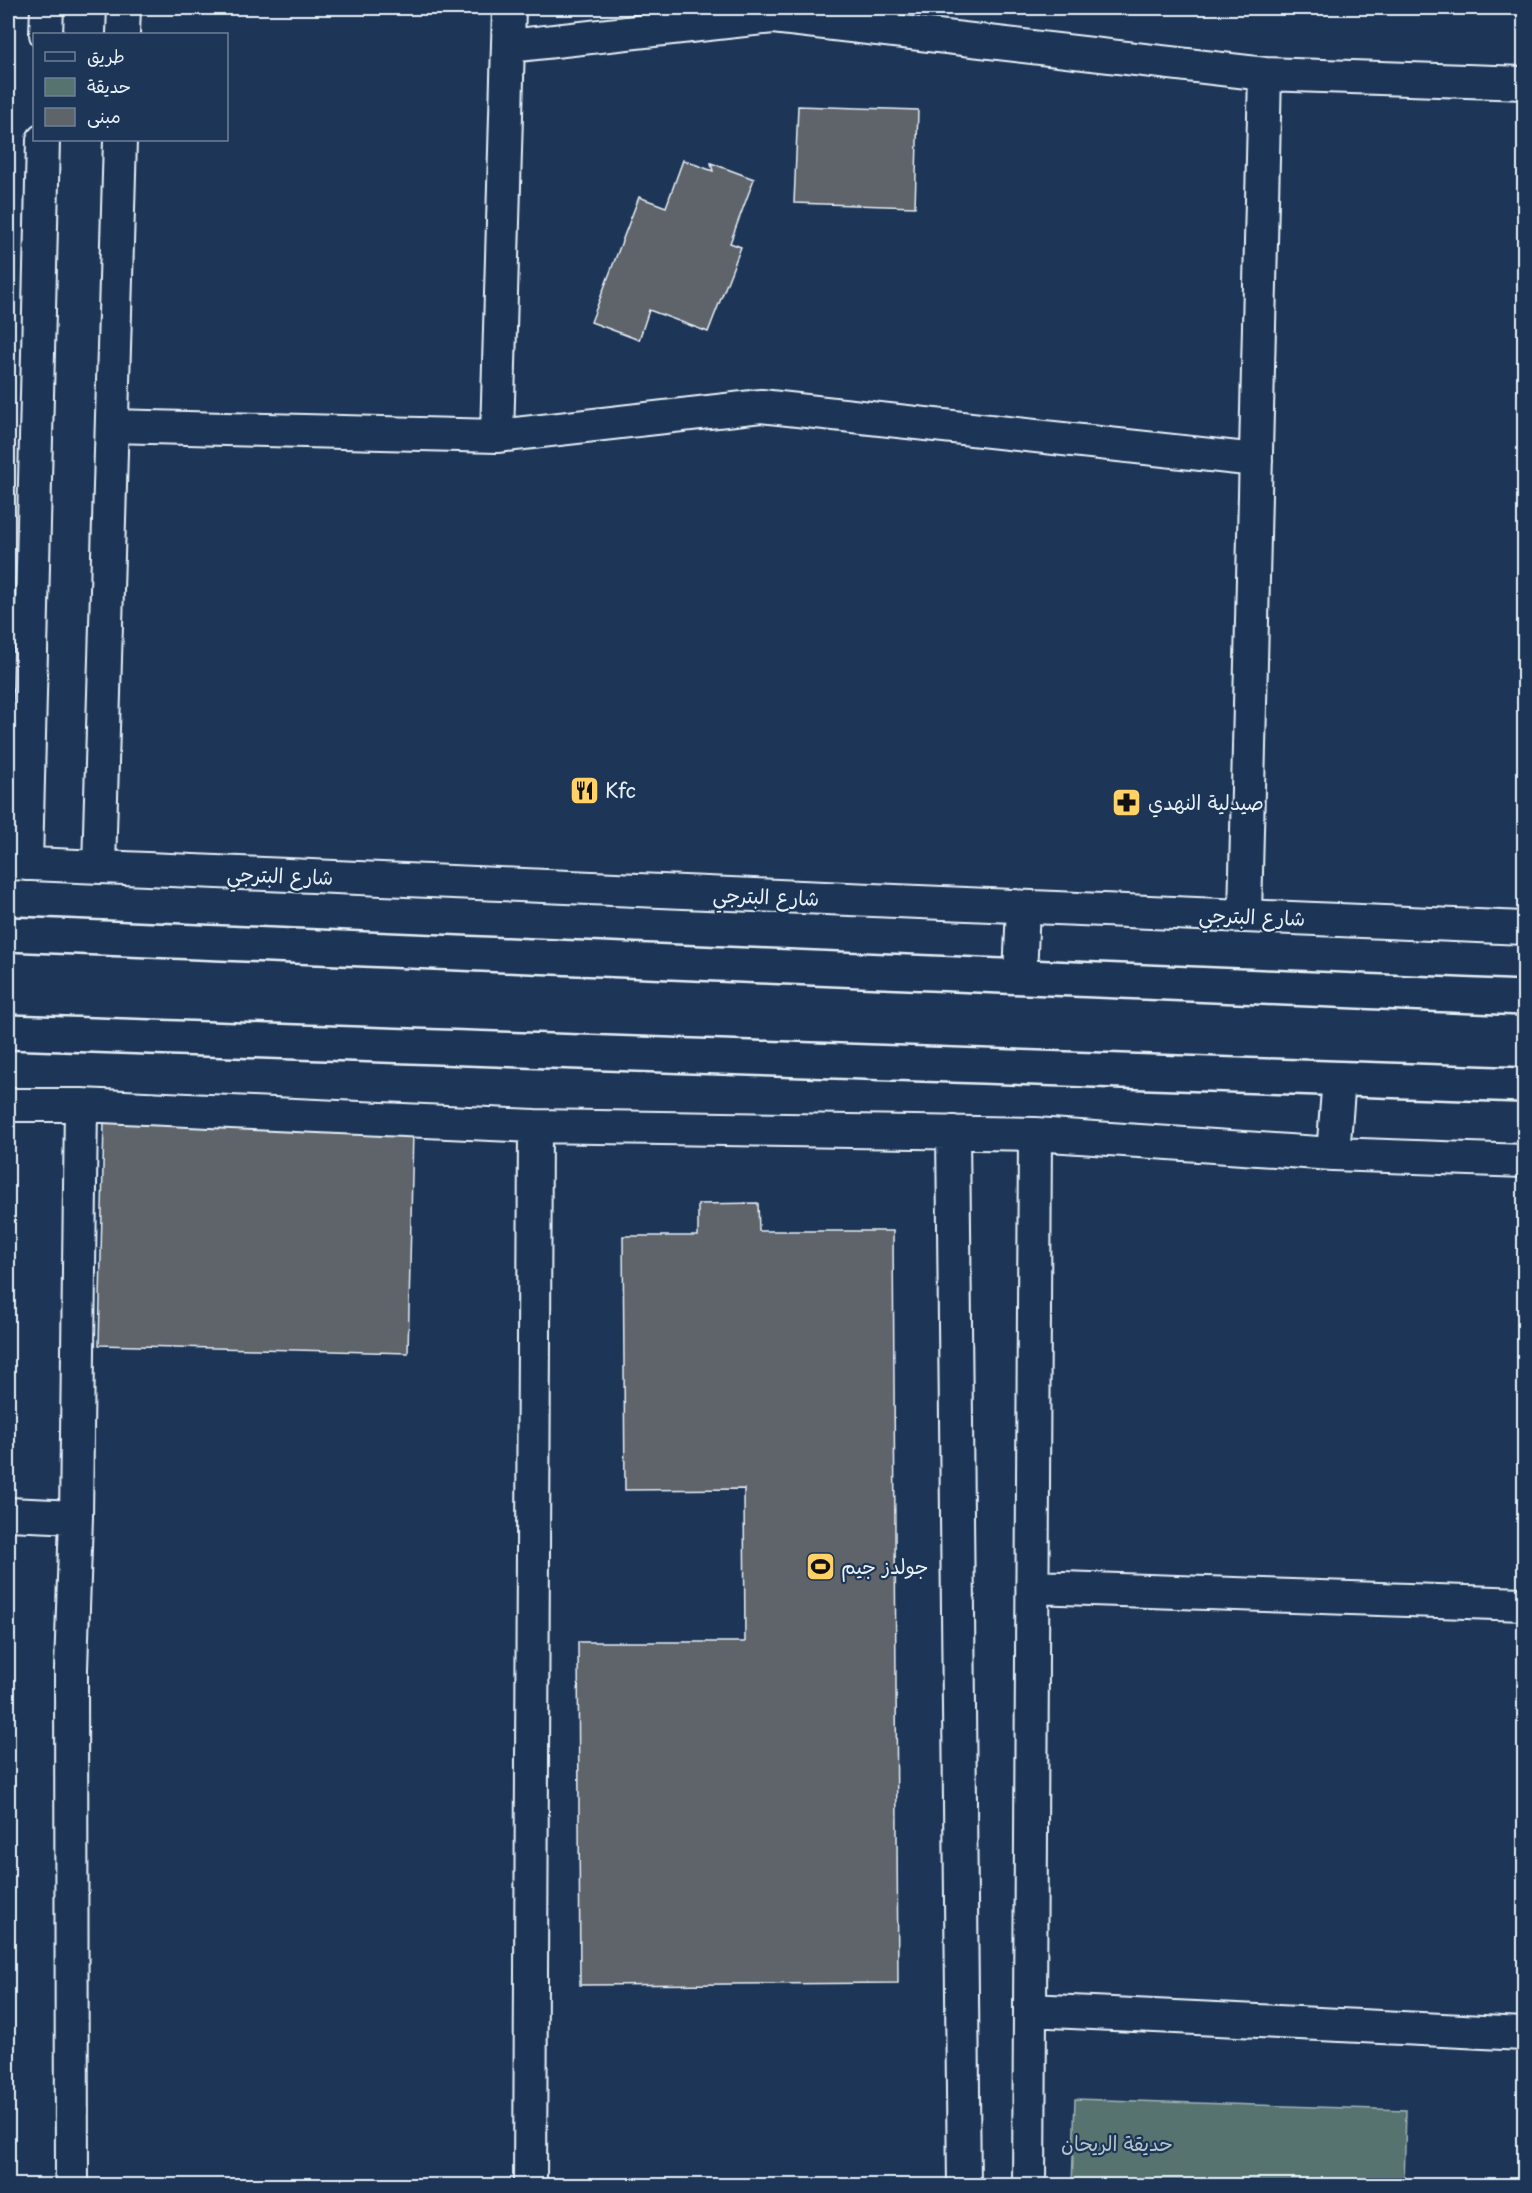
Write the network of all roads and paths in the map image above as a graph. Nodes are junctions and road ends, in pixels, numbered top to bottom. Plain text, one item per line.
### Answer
1 (47, 8) edge
2 (124, 8) edge
3 (509, 8) edge
4 (46, 33) edge
5 (123, 33) edge
6 (509, 45) junction
7 (1265, 74) junction
8 (1524, 83) edge
9 (44, 141) edge
10 (120, 141) edge
11 (112, 426) junction
12 (497, 436) junction
13 (1256, 460) junction
14 (16, 863) edge
15 (99, 867) junction
16 (1023, 907) junction
17 (1245, 915) junction
18 (1524, 928) edge
19 (8, 934) edge
20 (1020, 976) junction
21 (1524, 998) edge
22 (8, 1032) edge
23 (1339, 1078) junction
24 (1524, 1085) edge
25 (8, 1105) edge
26 (81, 1105) junction
27 (535, 1126) junction
28 (953, 1132) junction
29 (1035, 1134) junction
30 (1333, 1154) junction
31 (1524, 1161) edge
32 (8, 1514) edge
33 (76, 1517) junction
34 (1033, 1587) junction
35 (1524, 1604) edge
36 (1030, 2010) junction
37 (1524, 2034) edge
38 (72, 2186) edge
39 (530, 2186) edge
40 (964, 2186) edge
41 (1029, 2186) edge

1 - 4 street
2 - 5 street
3 - 6 street
6 - 7 street
6 - 12 street
7 - 8 street
7 - 13 street
9 - 14 street
10 - 11 street
11 - 12 street
11 - 15 street
12 - 13 street
13 - 17 street
14 - 15 street, شارع البترجي
15 - 16 street, شارع البترجي
16 - 17 street, شارع البترجي
16 - 20 street
17 - 18 street, شارع البترجي
19 - 20 main road
20 - 21 main road
22 - 23 main road
23 - 24 main road
23 - 30 street
25 - 26 street
26 - 27 street
26 - 33 street
27 - 28 street
27 - 39 street
28 - 29 street
28 - 40 street
29 - 30 street
29 - 34 street
30 - 31 street
32 - 33 street
33 - 38 street
34 - 35 street
34 - 36 street
36 - 37 street
36 - 41 street

